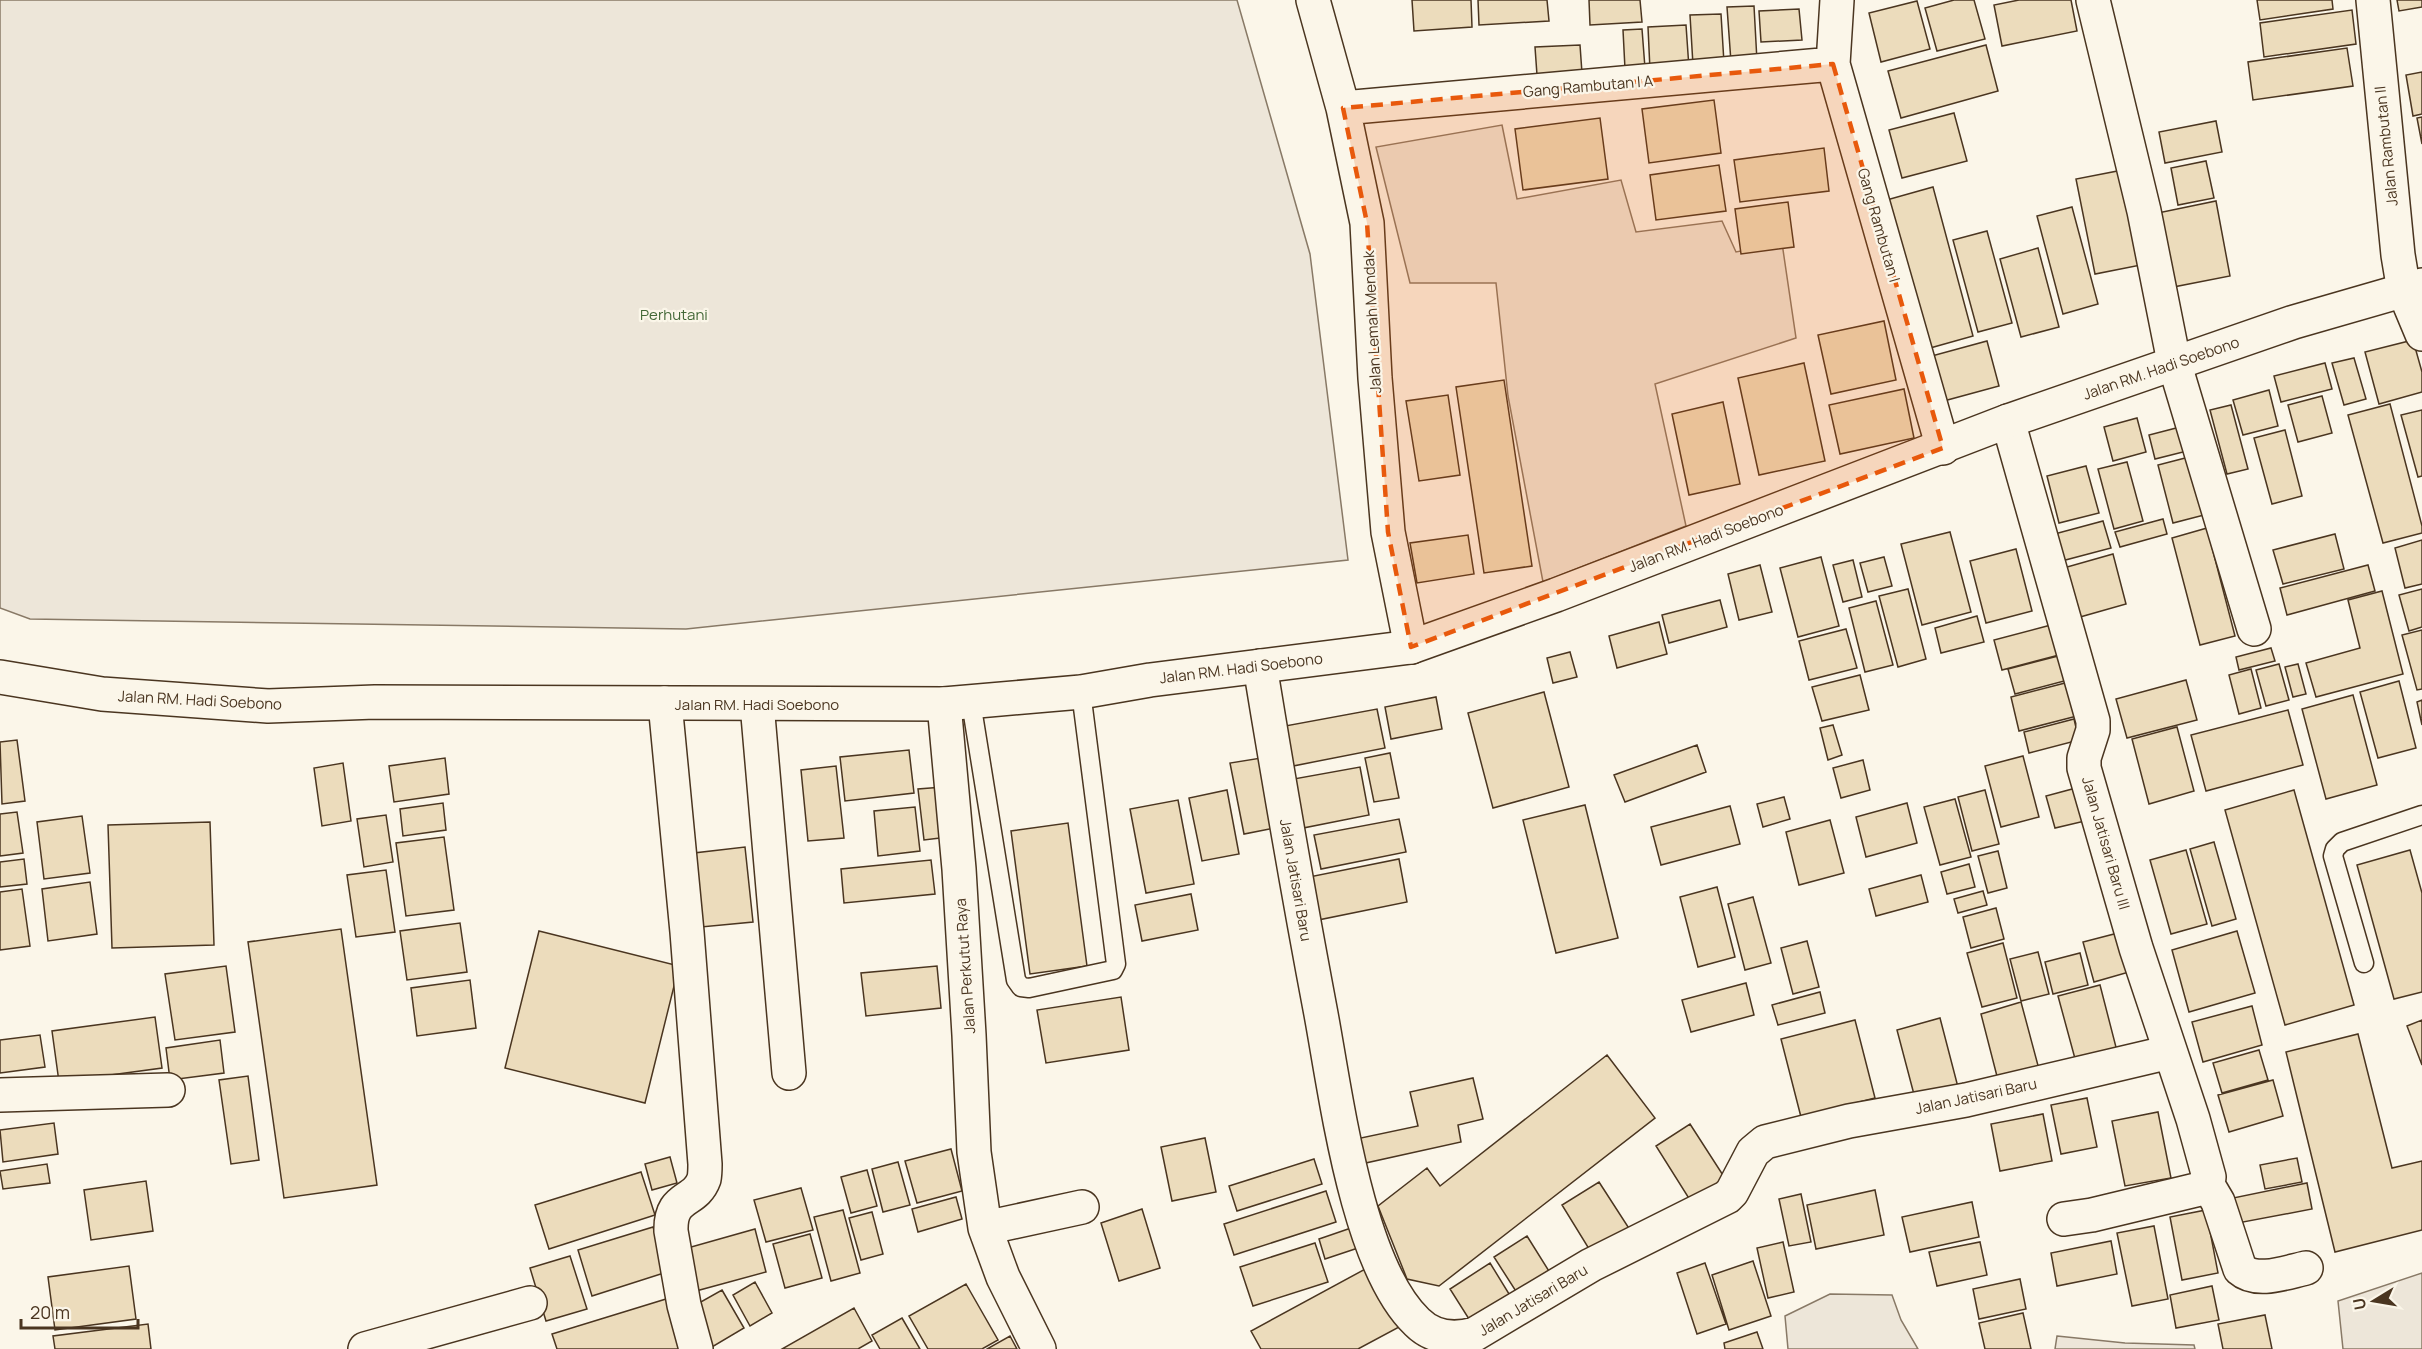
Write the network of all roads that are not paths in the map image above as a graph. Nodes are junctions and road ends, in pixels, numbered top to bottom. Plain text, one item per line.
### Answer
1 (1313, 0) edge
2 (1837, 0) edge
3 (2093, 0) edge
4 (2373, 0) edge
5 (1833, 64) junction
6 (1343, 108) junction
7 (2413, 288) edge
8 (2422, 334) edge
9 (2175, 363) junction
10 (2008, 421) junction
11 (1943, 447) junction
12 (2254, 629) dead end
13 (1411, 647) junction
14 (1260, 666) junction
15 (0, 677) edge
16 (1081, 692) junction
17 (665, 703) junction
18 (958, 703) junction
19 (757, 704) junction
20 (2422, 815) edge
21 (2364, 963) dead end
22 (2170, 1052) junction
23 (789, 1073) dead end
24 (168, 1090) dead end
25 (0, 1095) edge
26 (2204, 1187) junction
27 (1082, 1207) dead end
28 (2064, 1219) dead end
29 (985, 1228) junction
30 (2307, 1268) dead end
31 (530, 1303) dead end
32 (365, 1349) edge
33 (696, 1349) edge
34 (1039, 1349) edge

1 - 6 street, Jalan Lemah Mendak
2 - 5 street, Gang Rambutan I
3 - 9 street
4 - 7 street, Jalan Rambutan II
5 - 6 street, Gang Rambutan I A
5 - 11 street, Gang Rambutan I
6 - 13 street, Jalan Lemah Mendak
7 - 8 street
7 - 9 street, Jalan RM. Hadi Soebono
9 - 10 street, Jalan RM. Hadi Soebono
9 - 12 street
10 - 11 street, Jalan RM. Hadi Soebono
10 - 22 street, Jalan Jatisari Baru III
11 - 13 street, Jalan RM. Hadi Soebono
13 - 14 street, Jalan RM. Hadi Soebono
14 - 16 street, Jalan RM. Hadi Soebono
14 - 22 street, Jalan Jatisari Baru
15 - 17 street, Jalan RM. Hadi Soebono
16 - 18 street, Jalan RM. Hadi Soebono
16 - 18 lane
17 - 19 street, Jalan RM. Hadi Soebono
17 - 33 street
18 - 19 street, Jalan RM. Hadi Soebono
18 - 29 street, Jalan Perkutut Raya
19 - 23 street
20 - 21 lane
22 - 26 street, Jalan Jatisari Baru III
24 - 25 street
26 - 28 street
26 - 30 street, Jalan Jatisari Baru III
27 - 29 street
29 - 34 street, Jalan Perkutut Raya
31 - 32 street

